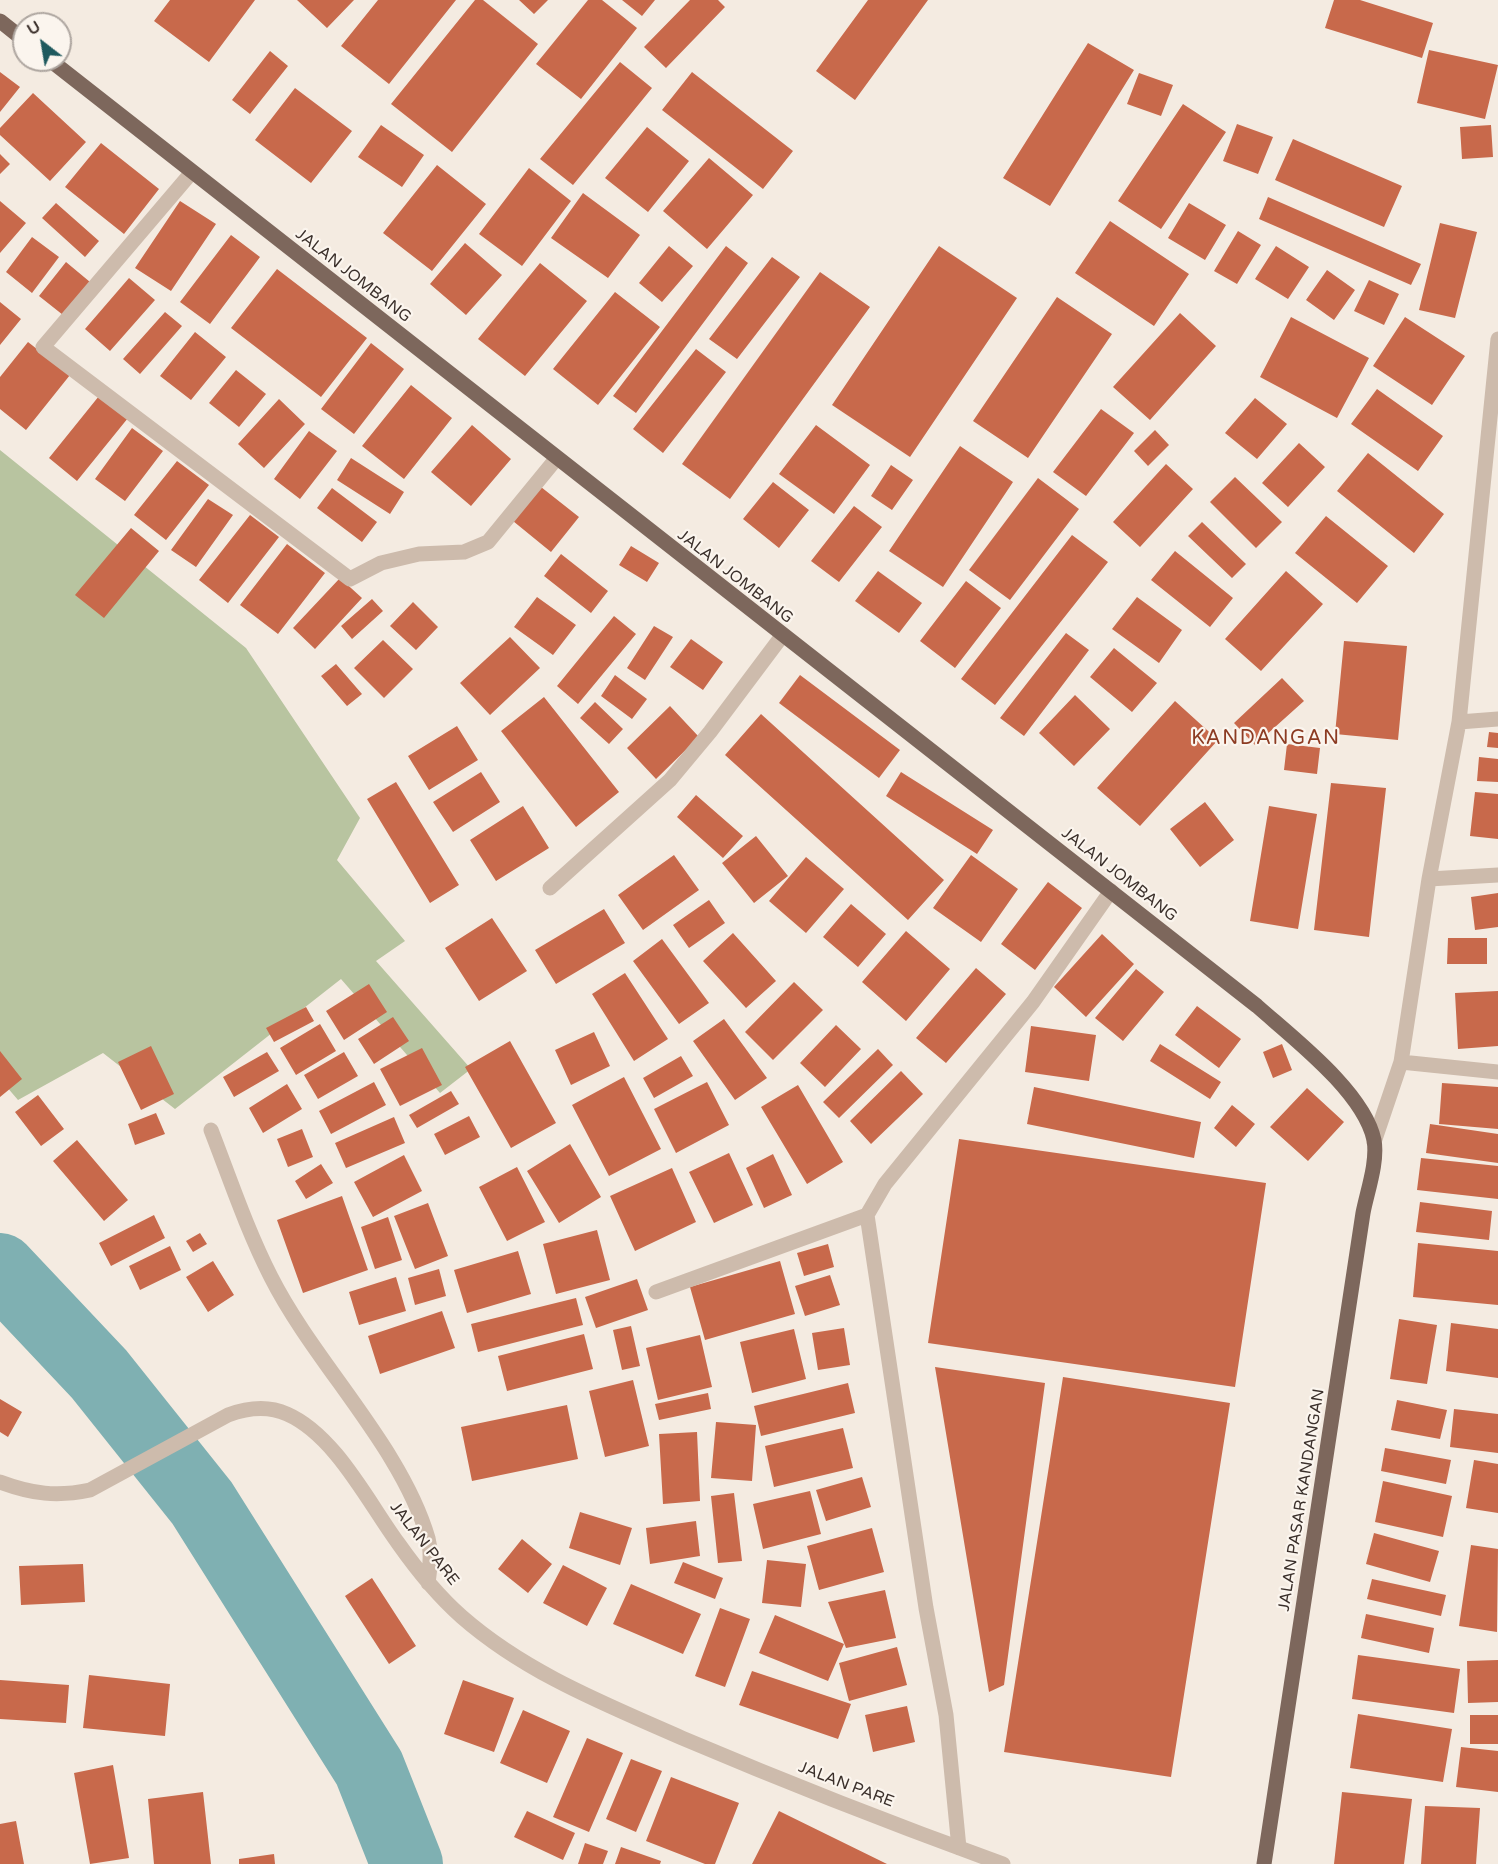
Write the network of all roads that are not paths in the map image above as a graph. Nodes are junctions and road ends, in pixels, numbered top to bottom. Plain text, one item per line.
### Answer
1 (0, 21) edge
2 (12, 30) edge
3 (65, 72) edge
4 (192, 172) junction
5 (1498, 339) edge
6 (556, 459) junction
7 (782, 636) junction
8 (1498, 719) edge
9 (1459, 722) junction
10 (1498, 875) edge
11 (1429, 879) junction
12 (550, 888) dead end
13 (1111, 891) junction
14 (1401, 1062) junction
15 (1498, 1072) edge
16 (211, 1130) dead end
17 (1374, 1142) junction
18 (867, 1215) junction
19 (656, 1292) dead end
20 (0, 1482) edge
21 (428, 1584) junction
22 (959, 1848) junction
23 (1003, 1864) edge
24 (1264, 1864) edge

1 - 2 main road
3 - 4 main road, JALAN JOMBANG
4 - 6 main road, JALAN JOMBANG
4 - 6 street
5 - 9 street
6 - 7 main road, JALAN JOMBANG
7 - 12 street
7 - 13 main road, JALAN JOMBANG
8 - 9 street
9 - 11 street
10 - 11 street
11 - 14 street
13 - 17 main road, JALAN JOMBANG
13 - 18 street
14 - 15 street
14 - 17 street
16 - 21 street
17 - 24 main road, JALAN PASAR KANDANGAN
18 - 19 street
18 - 22 street
20 - 21 street, JALAN PARE
21 - 22 street, JALAN PARE
22 - 23 street, JALAN PARE

